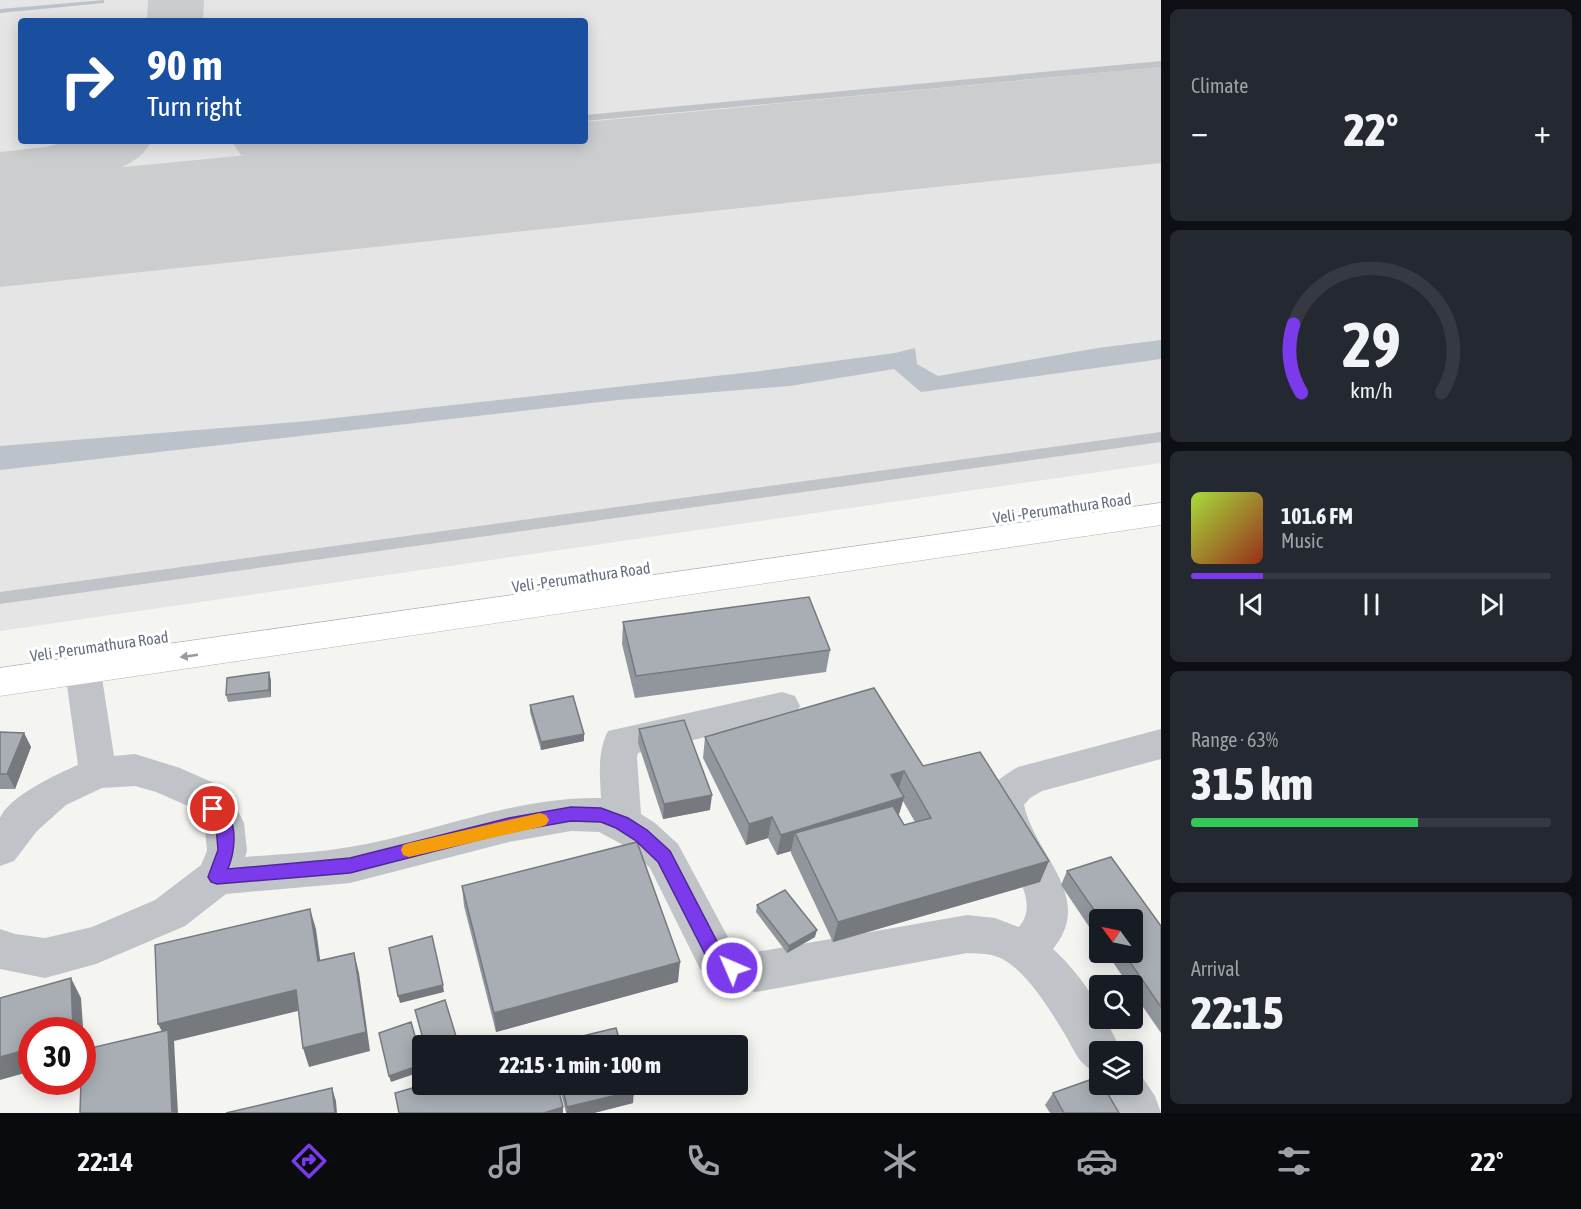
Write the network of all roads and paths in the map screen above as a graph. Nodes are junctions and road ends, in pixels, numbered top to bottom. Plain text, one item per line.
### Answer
1 (1161, 64) edge
2 (588, 118) edge
3 (1161, 437) edge
4 (1161, 494) edge
5 (1161, 514) edge
6 (0, 598) edge
7 (0, 659) edge
8 (83, 671) junction
9 (0, 682) edge
10 (782, 706) dead end
11 (1161, 744) edge
12 (98, 773) junction
13 (622, 823) junction
14 (0, 849) edge
15 (217, 877) junction
16 (1022, 940) junction
17 (0, 948) edge
18 (1093, 1041) edge
19 (1127, 1095) edge
20 (1138, 1113) edge

1 - 2 lane
3 - 6 lane
4 - 7 main road, Veli -Perumathura Road
5 -> 8 main road
8 - 9 main road
8 - 12 street
10 - 13 street
11 - 16 street
12 - 14 street
12 - 15 street
13 - 15 street
13 - 16 street
15 - 17 street
16 - 18 street
19 - 20 street

